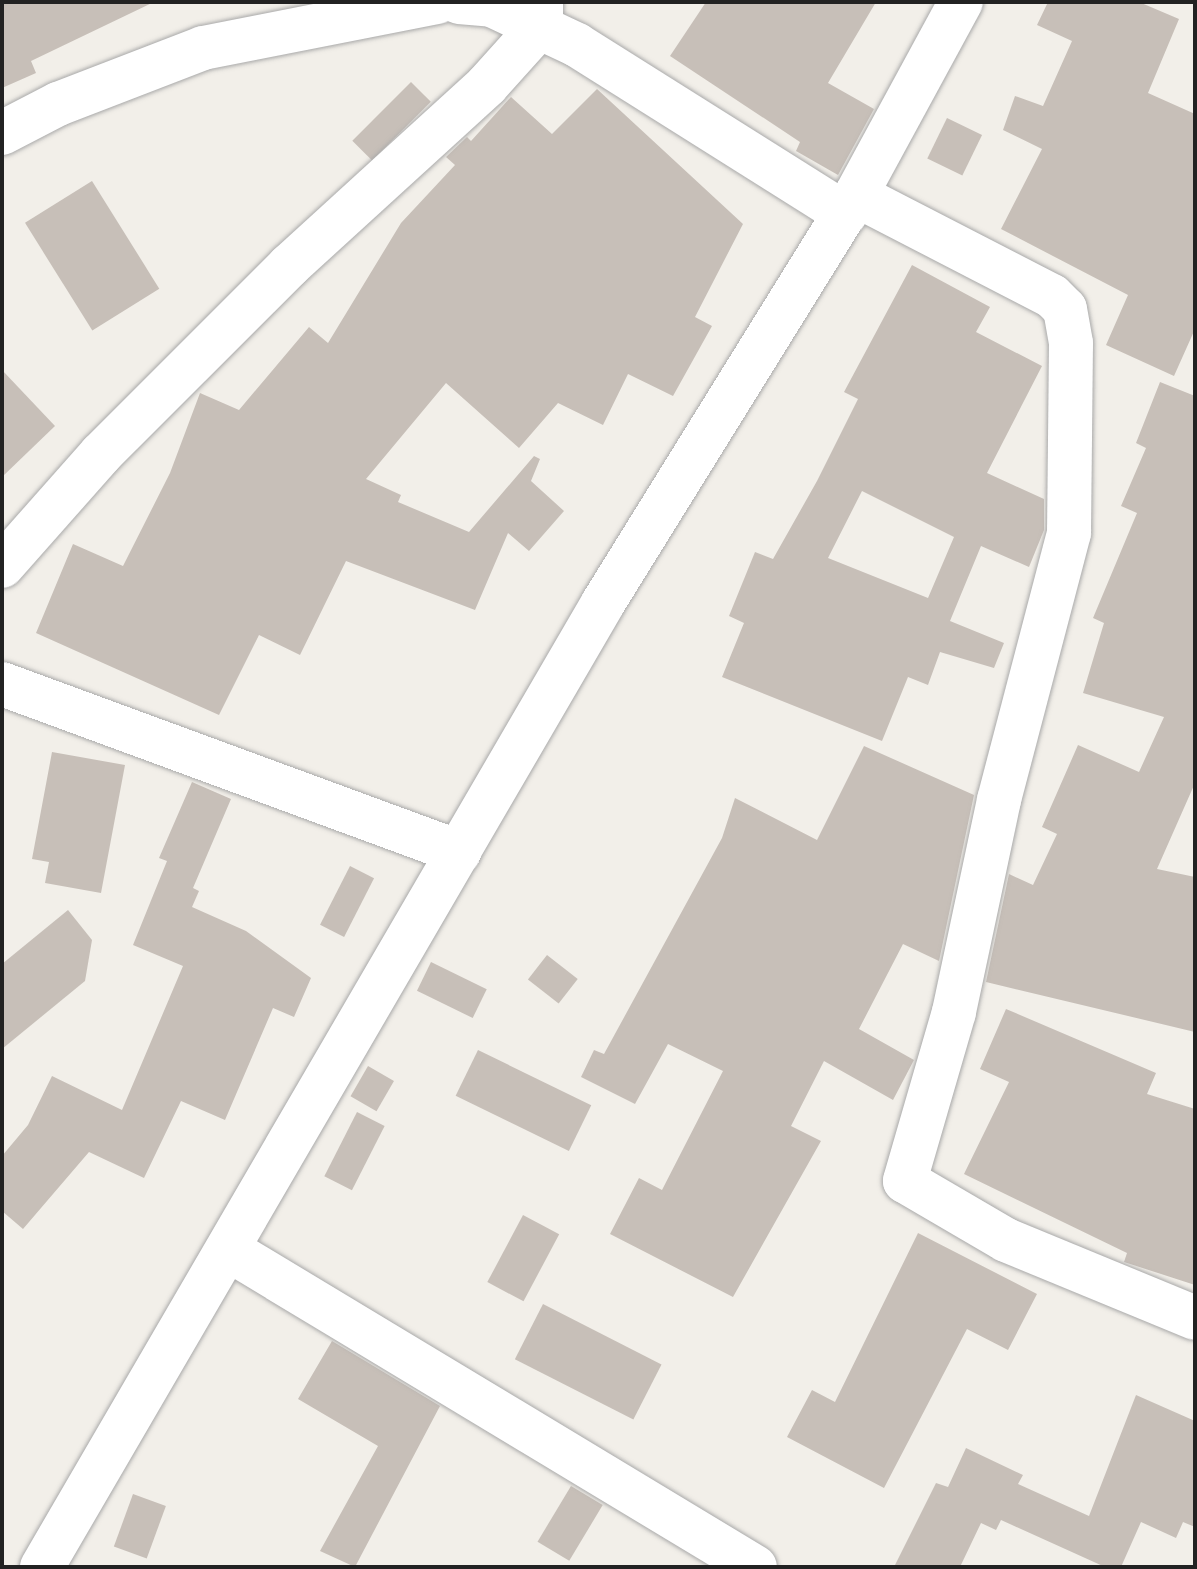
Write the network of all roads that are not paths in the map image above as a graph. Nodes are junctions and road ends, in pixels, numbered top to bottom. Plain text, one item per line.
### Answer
1 (438, 2) edge
2 (459, 2) edge
3 (961, 2) edge
4 (541, 14) edge
5 (2, 133) edge
6 (851, 204) junction
7 (2, 566) edge
8 (2, 684) edge
9 (459, 852) junction
10 (229, 1250) junction
11 (1195, 1318) edge
12 (42, 1567) edge
13 (755, 1567) edge

1 - 5 street
2 - 4 street
3 - 6 street
4 - 6 street
4 - 7 street
6 - 9 street
6 - 11 street
8 - 9 street
9 - 10 street
10 - 12 street
10 - 13 street

